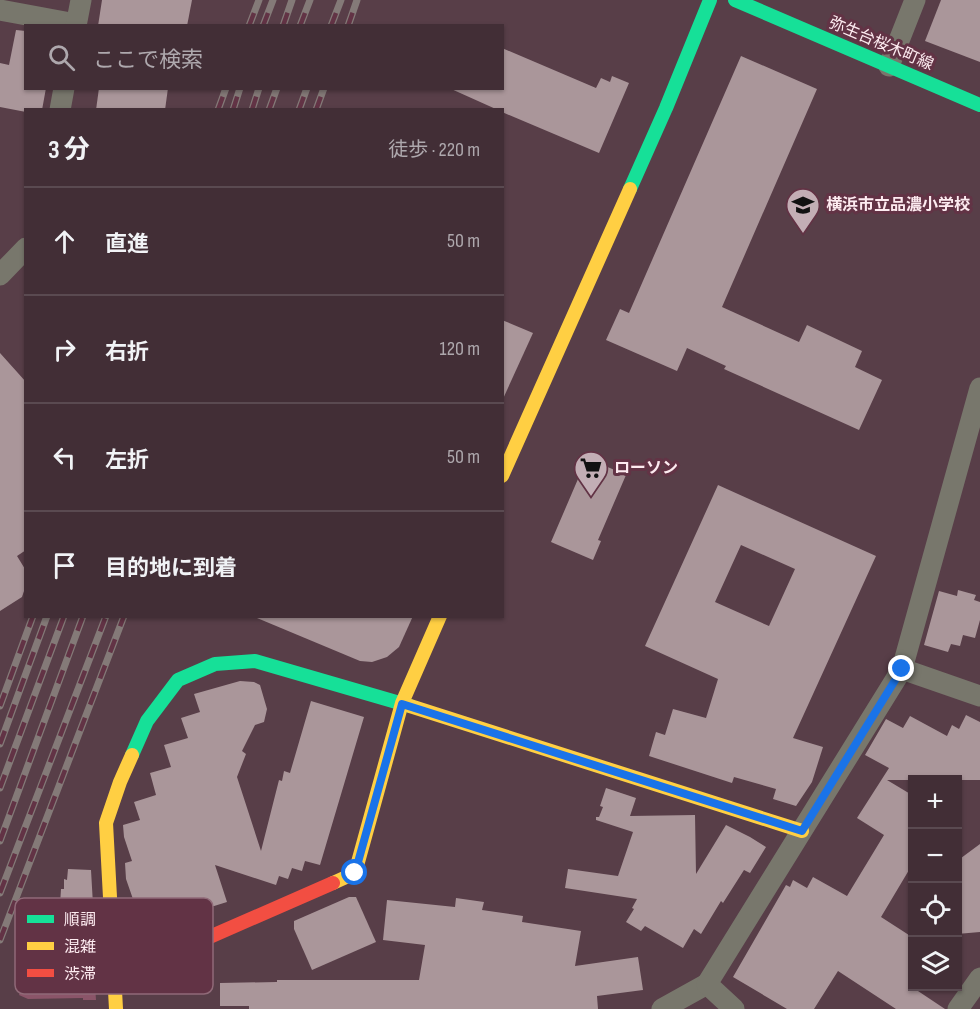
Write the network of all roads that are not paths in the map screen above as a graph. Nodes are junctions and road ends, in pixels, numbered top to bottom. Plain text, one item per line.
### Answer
1 (81, 0) edge
2 (710, 0) edge
3 (735, 0) edge
4 (915, 0) edge
5 (0, 10) edge
6 (71, 24) edge
7 (76, 24) edge
8 (889, 66) junction
9 (64, 90) edge
10 (980, 105) edge
11 (60, 108) edge
12 (24, 250) edge
13 (0, 275) edge
14 (980, 388) edge
15 (504, 472) edge
16 (439, 618) edge
17 (902, 669) junction
18 (980, 696) edge
19 (402, 704) junction
20 (802, 831) junction
21 (110, 898) edge
22 (213, 935) edge
23 (980, 978) edge
24 (707, 984) junction
25 (115, 994) edge
26 (116, 1009) edge
27 (662, 1009) edge
28 (734, 1009) edge
29 (958, 1009) edge

1 - 7 street
2 - 15 street
3 - 8 street, 弥生台桜木町線
4 - 8 street
5 - 6 street
8 - 10 street, 弥生台桜木町線
9 - 11 street
12 - 13 street
14 - 17 street
16 - 19 street
17 - 18 street
17 - 20 street
19 - 20 street
19 - 21 street
19 - 22 street
20 - 24 street
23 - 29 street
24 - 27 street
24 - 28 street
25 - 26 street

